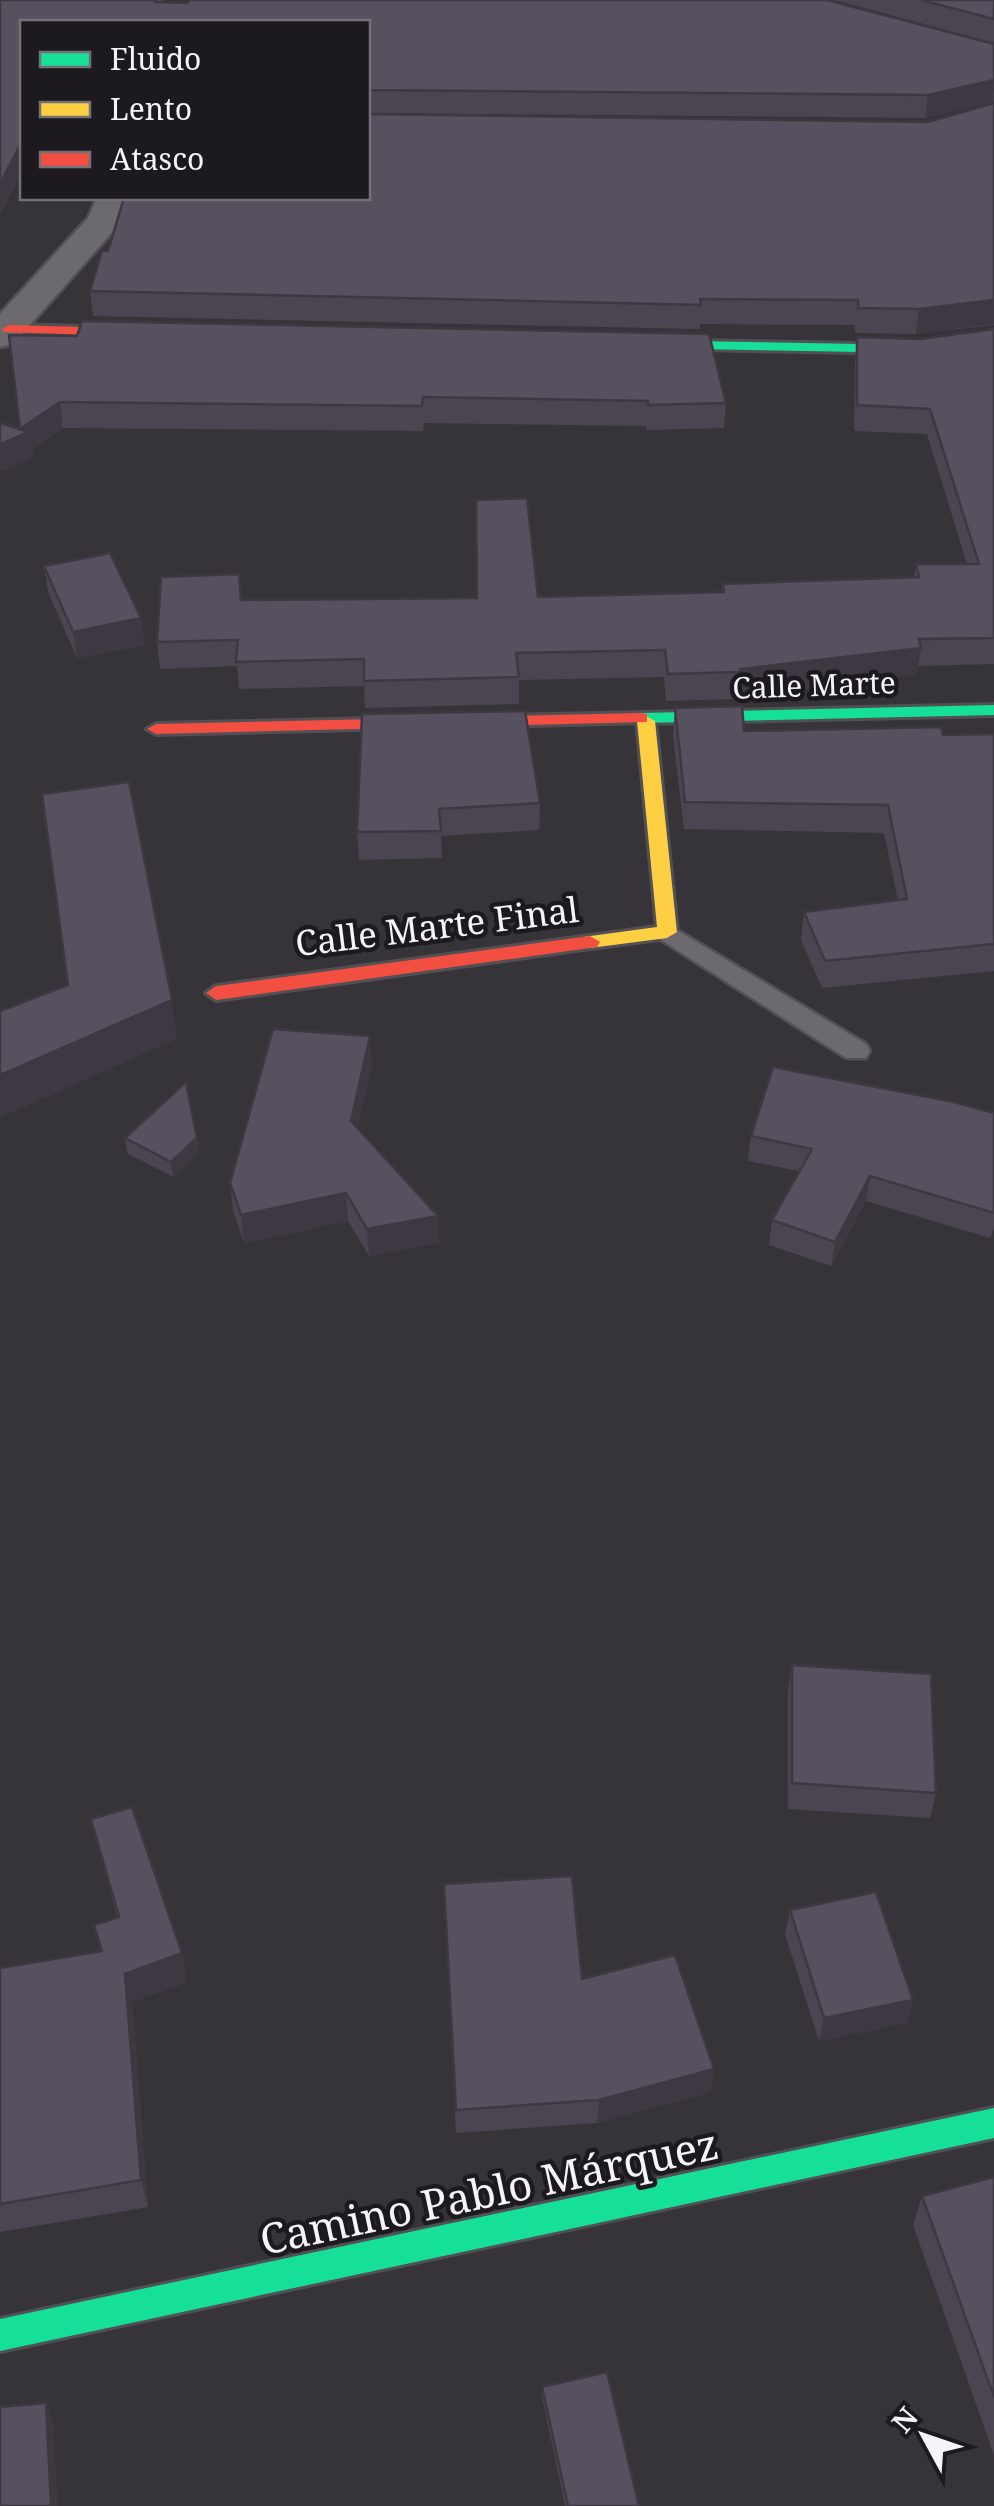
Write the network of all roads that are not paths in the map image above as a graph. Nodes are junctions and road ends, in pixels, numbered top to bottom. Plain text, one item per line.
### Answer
1 (113, 200) edge
2 (4, 332) edge
3 (183, 334) edge
4 (994, 339) edge
5 (611, 344) edge
6 (994, 710) edge
7 (646, 721) junction
8 (156, 729) dead end
9 (667, 932) junction
10 (216, 993) dead end
11 (856, 1052) dead end
12 (994, 2123) edge
13 (0, 2335) edge

1 - 2 street
2 - 3 street
4 - 5 street
6 - 7 street, Calle Marte
7 - 8 street, Calle Marte
7 - 9 street
9 - 10 street, Calle Marte Final
9 - 11 lane
12 - 13 street, Camino Pablo Márquez

